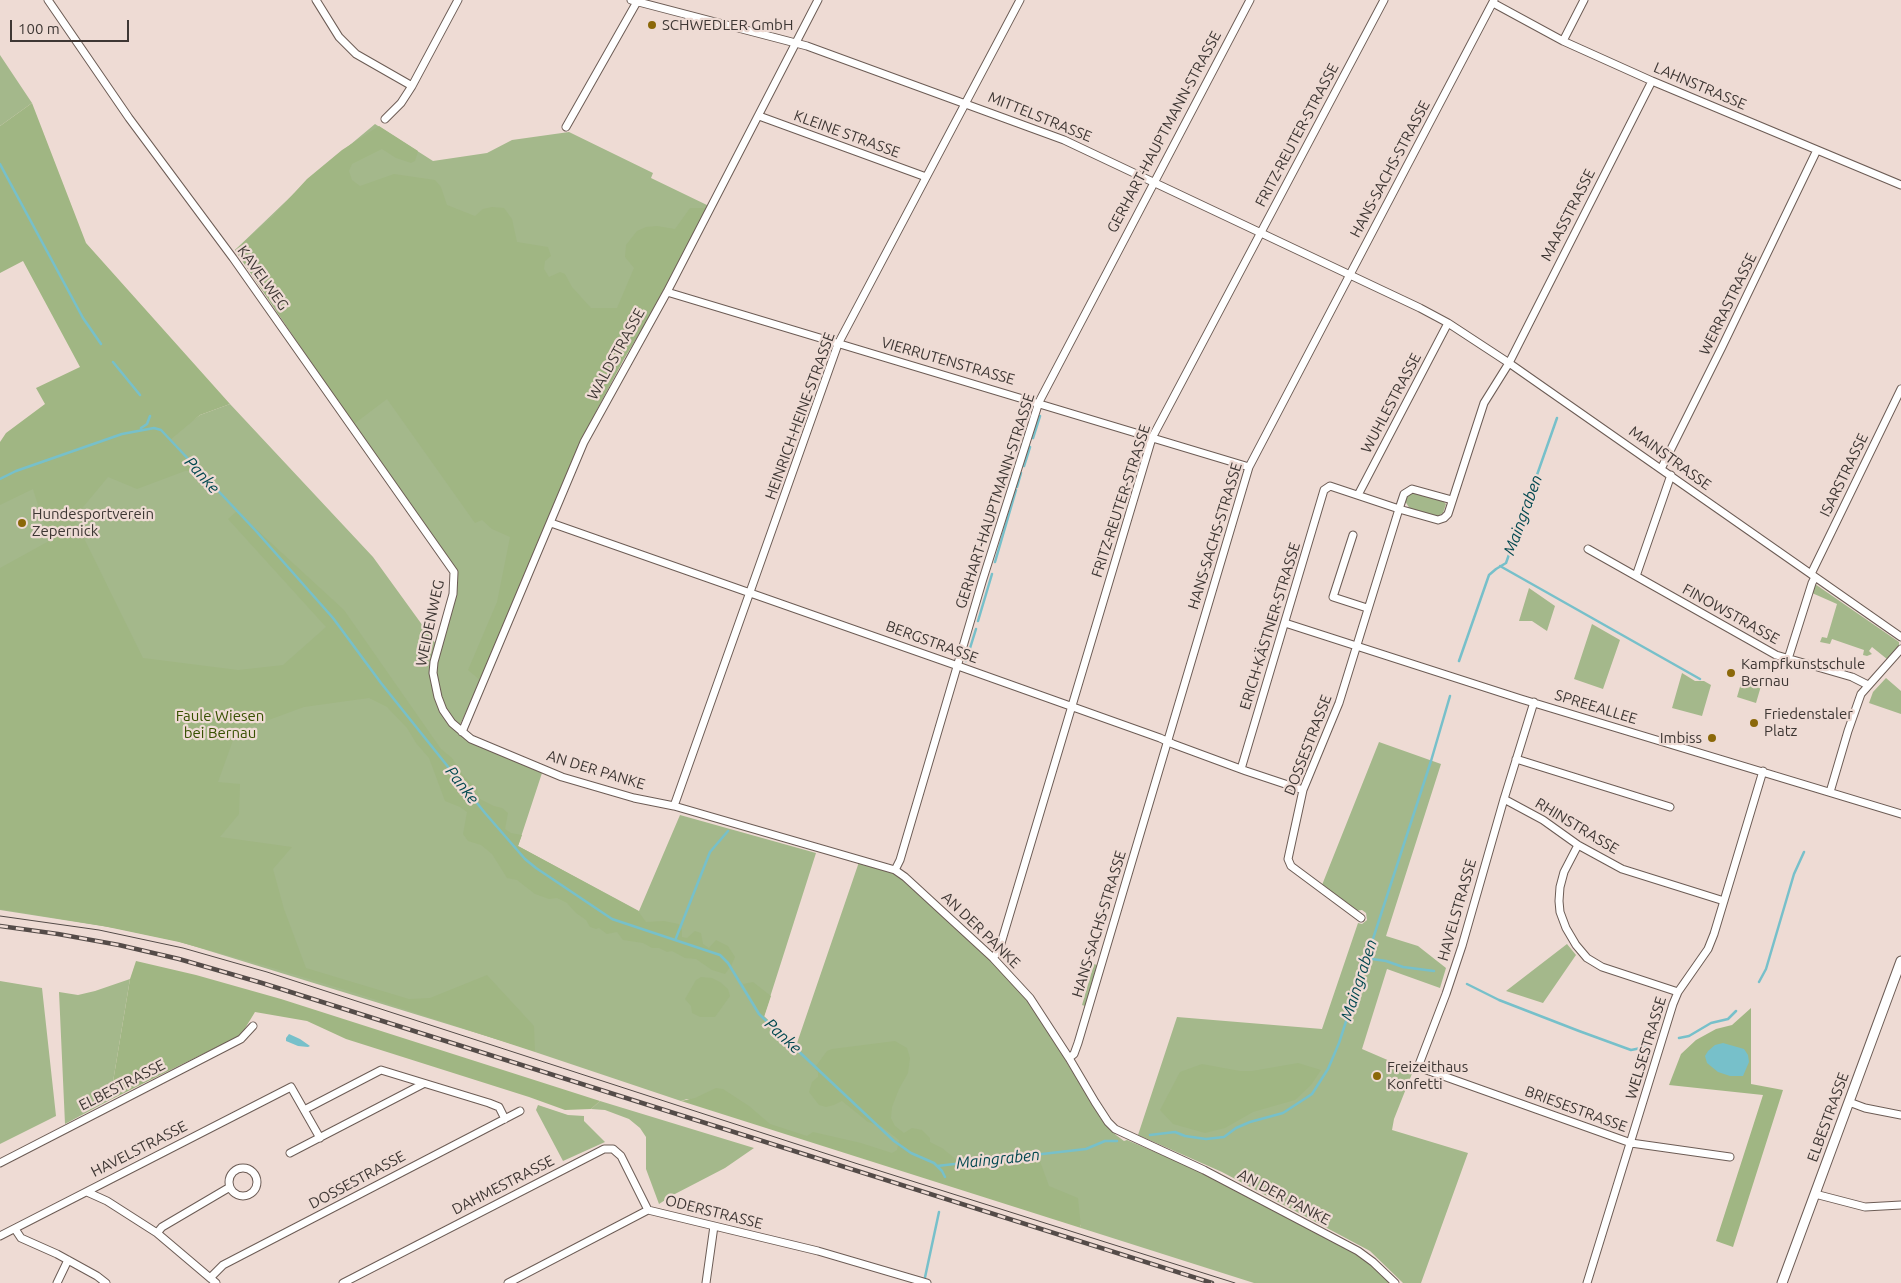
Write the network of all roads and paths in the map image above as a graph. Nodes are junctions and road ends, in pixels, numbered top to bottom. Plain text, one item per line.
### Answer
1 (48, 0) edge
2 (316, 0) edge
3 (458, 0) edge
4 (635, 0) edge
5 (818, 0) edge
6 (1020, 0) edge
7 (1250, 0) edge
8 (1384, 0) edge
9 (1584, 0) edge
10 (1494, 2) edge
11 (1563, 41) junction
12 (795, 42) junction
13 (1652, 81) junction
14 (412, 86) junction
15 (965, 103) junction
16 (759, 116) junction
17 (385, 120) dead end
18 (566, 127) dead end
19 (1817, 150) junction
20 (926, 177) junction
21 (1154, 182) junction
22 (1901, 185) edge
23 (1260, 233) junction
24 (1350, 276) junction
25 (667, 292) junction
26 (1420, 308) joint
27 (1448, 323) junction
28 (838, 344) junction
29 (1510, 363) junction
30 (1901, 389) edge
31 (1038, 402) junction
32 (1152, 438) junction
33 (1249, 467) junction
34 (1661, 469) junction
35 (1671, 475) junction
36 (1358, 495) junction
37 (1452, 500) junction
38 (1399, 510) junction
39 (551, 523) junction
40 (1353, 535) dead end
41 (1588, 549) dead end
42 (454, 572) joint
43 (1813, 575) junction
44 (1636, 576) junction
45 (749, 592) junction
46 (1367, 608) junction
47 (1285, 623) junction
48 (1901, 637) edge
49 (1357, 647) junction
50 (1901, 649) edge
51 (1788, 659) junction
52 (958, 666) junction
53 (1868, 684) junction
54 (1534, 702) junction
55 (1072, 707) junction
56 (462, 732) junction
57 (1167, 742) junction
58 (1516, 759) junction
59 (1241, 769) junction
60 (1763, 771) junction
61 (1303, 790) junction
62 (1830, 792) junction
63 (1504, 799) junction
64 (674, 806) junction
65 (1670, 807) dead end
66 (1901, 814) edge
67 (1578, 845) junction
68 (895, 870) junction
69 (1724, 901) junction
70 (1361, 918) dead end
71 (993, 958) junction
72 (1901, 961) edge
73 (1678, 992) junction
74 (253, 1026) dead end
75 (1069, 1058) junction
76 (1418, 1067) joint
77 (423, 1084) junction
78 (1849, 1102) junction
79 (304, 1110) junction
80 (520, 1111) dead end
81 (1901, 1115) edge
82 (505, 1119) junction
83 (320, 1138) junction
84 (1631, 1143) junction
85 (290, 1154) dead end
86 (1730, 1157) dead end
87 (0, 1163) edge
88 (230, 1188) dead end
89 (87, 1192) junction
90 (1815, 1194) junction
91 (1901, 1204) edge
92 (648, 1210) junction
93 (714, 1226) junction
94 (15, 1229) junction
95 (157, 1233) junction
96 (0, 1236) edge
97 (68, 1260) junction
98 (210, 1278) junction
99 (57, 1283) edge
100 (106, 1283) edge
101 (216, 1283) edge
102 (343, 1283) edge
103 (508, 1283) edge
104 (706, 1283) edge
105 (927, 1283) edge
106 (1395, 1283) edge
107 (1587, 1283) edge
108 (1782, 1283) edge

1 - 42 street, KAVELWEG
2 - 14 street
3 - 14 street
4 - 12 street, MITTELSTRASSE
4 - 18 street
5 - 12 street, WALDSTRASSE
6 - 15 street, HEINRICH-HEINE-STRASSE
7 - 21 street, GERHART-HAUPTMANN-STRASSE
8 - 23 street, FRITZ-REUTER-STRASSE
9 - 11 street
10 - 11 street, LAHNSTRASSE
10 - 24 street, HANS-SACHS-STRASSE
11 - 13 street, LAHNSTRASSE
12 - 15 street, MITTELSTRASSE
12 - 16 street, WALDSTRASSE
13 - 19 street, LAHNSTRASSE
13 - 29 street, MAASSTRASSE
14 - 17 street
15 - 20 street, HEINRICH-HEINE-STRASSE
15 - 21 street, MITTELSTRASSE
16 - 20 street, KLEINE STRASSE
16 - 25 street, WALDSTRASSE
19 - 22 street, LAHNSTRASSE
19 - 34 street, WERRASTRASSE
20 - 28 street, HEINRICH-HEINE-STRASSE
21 - 23 street, MITTELSTRASSE
21 - 31 street, GERHART-HAUPTMANN-STRASSE
23 - 24 street, MITTELSTRASSE
23 - 32 street, FRITZ-REUTER-STRASSE
24 - 26 street, MITTELSTRASSE
24 - 33 street, HANS-SACHS-STRASSE
25 - 28 street, VIERRUTENSTRASSE
25 - 39 street, WALDSTRASSE
26 - 27 street, MAINSTRASSE
27 - 29 street, MAINSTRASSE
27 - 36 street, WUHLESTRASSE
28 - 31 street, VIERRUTENSTRASSE
28 - 45 street, HEINRICH-HEINE-STRASSE
29 - 34 street, MAINSTRASSE
29 - 37 street
30 - 43 street, ISARSTRASSE
31 - 32 street, VIERRUTENSTRASSE
31 - 52 street, GERHART-HAUPTMANN-STRASSE
32 - 33 street, VIERRUTENSTRASSE
32 - 55 street, FRITZ-REUTER-STRASSE
33 - 57 street, HANS-SACHS-STRASSE
34 - 35 street, MAINSTRASSE
35 - 43 street, MAINSTRASSE
35 - 44 street
36 - 38 street
36 - 47 street, ERICH-KÄSTNER-STRASSE
37 - 38 street
37 - 38 street, DOSSESTRASSE
38 - 46 street, DOSSESTRASSE
39 - 45 street, BERGSTRASSE
39 - 56 street, WALDSTRASSE
40 - 46 street
41 - 44 street, FINOWSTRASSE
42 - 56 street, WEIDENWEG
43 - 48 street, MAINSTRASSE
43 - 51 street, ISARSTRASSE
44 - 51 street, FINOWSTRASSE
45 - 52 street, BERGSTRASSE
45 - 64 street, HEINRICH-HEINE-STRASSE
46 - 49 street, DOSSESTRASSE
47 - 49 street, SPREEALLEE
47 - 59 street, ERICH-KÄSTNER-STRASSE
49 - 54 street, SPREEALLEE
49 - 61 street, DOSSESTRASSE
50 - 53 street
51 - 53 street, FINOWSTRASSE
52 - 55 street, BERGSTRASSE
52 - 68 street, GERHART-HAUPTMANN-STRASSE
53 - 62 street
54 - 58 street, HAVELSTRASSE
54 - 60 street, SPREEALLEE
55 - 57 street, BERGSTRASSE
55 - 71 street, FRITZ-REUTER-STRASSE
56 - 64 street, AN DER PANKE
57 - 59 street, BERGSTRASSE
57 - 75 street, HANS-SACHS-STRASSE
58 - 63 street, HAVELSTRASSE
58 - 65 street
59 - 61 street, BERGSTRASSE
60 - 62 street, SPREEALLEE
60 - 69 street, WELSESTRASSE
61 - 70 street, DOSSESTRASSE
62 - 66 street, SPREEALLEE
63 - 67 street, RHINSTRASSE
63 - 76 street, HAVELSTRASSE
64 - 68 street, AN DER PANKE
67 - 69 street, RHINSTRASSE
67 - 73 street
68 - 71 street, AN DER PANKE
69 - 73 street, WELSESTRASSE
71 - 75 street, AN DER PANKE
72 - 78 street, ELBESTRASSE
73 - 84 street, WELSESTRASSE
74 - 87 street, ELBESTRASSE
75 - 106 street, AN DER PANKE
76 - 84 street, BRIESESTRASSE
77 - 79 street
77 - 82 street
77 - 83 street
78 - 81 street
78 - 90 street, ELBESTRASSE
79 - 83 street
79 - 89 street, HAVELSTRASSE
80 - 82 street, DOSSESTRASSE
82 - 98 street, DOSSESTRASSE
83 - 85 street
84 - 86 street, BRIESESTRASSE
84 - 107 street, WELSESTRASSE
88 - 95 street
89 - 94 street, HAVELSTRASSE
89 - 95 street
90 - 91 street
90 - 108 street, ELBESTRASSE
92 - 93 street, ODERSTRASSE
92 - 102 street, DAHMESTRASSE
92 - 103 street, ODERSTRASSE
93 - 104 street
93 - 105 street, ODERSTRASSE
94 - 96 street, HAVELSTRASSE
94 - 97 street
95 - 98 street
97 - 99 street
97 - 100 street
98 - 101 street

